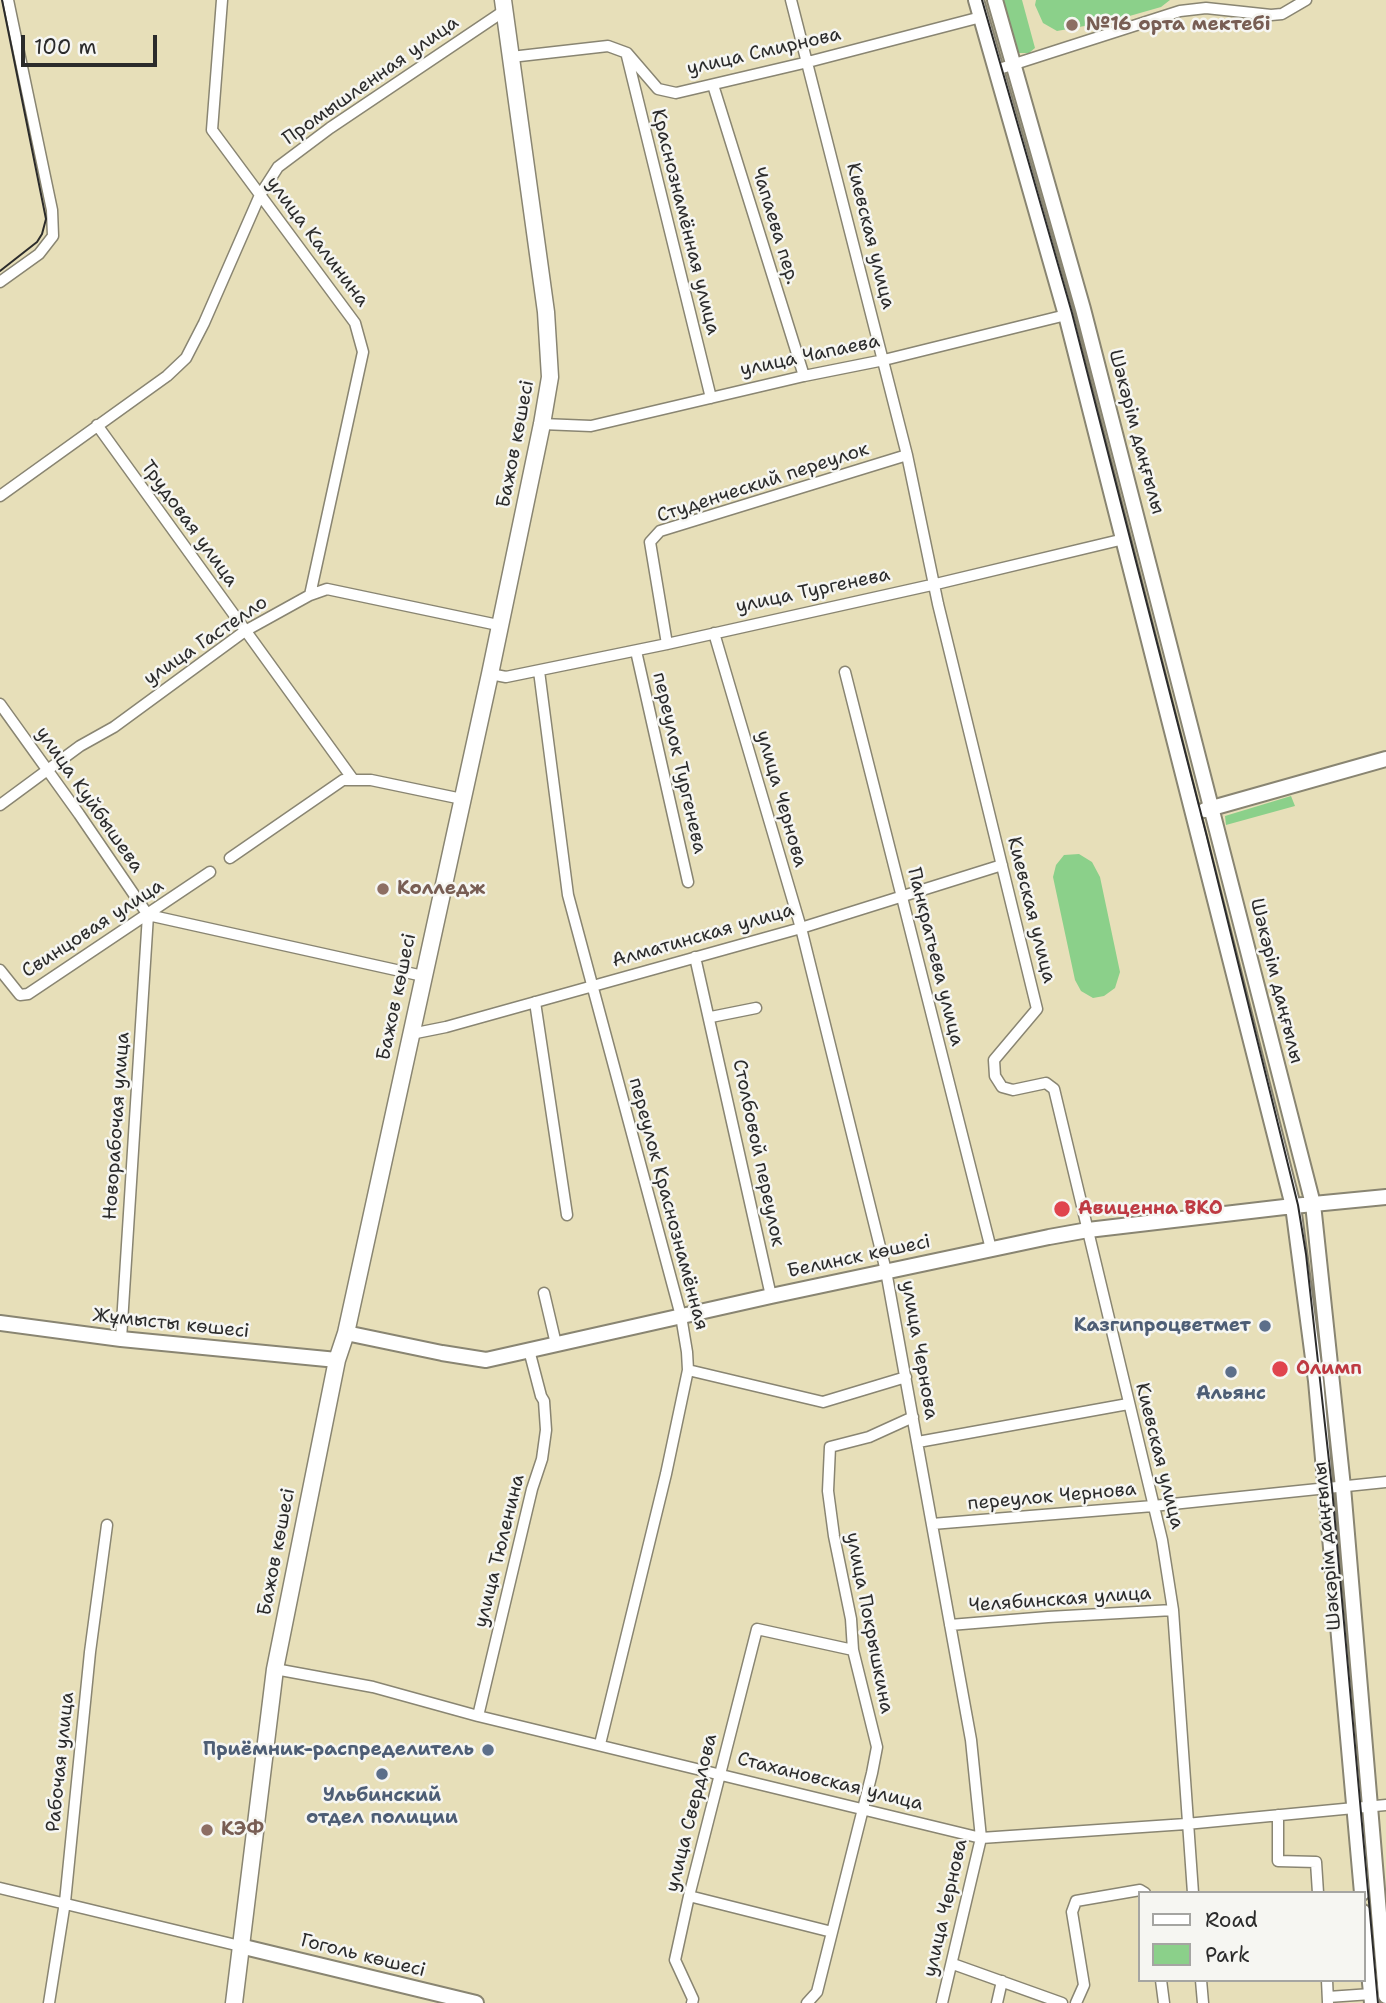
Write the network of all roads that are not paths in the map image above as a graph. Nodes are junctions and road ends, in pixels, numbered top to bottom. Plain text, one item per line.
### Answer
1 (8, 0) edge
2 (222, 0) edge
3 (791, 0) edge
4 (976, 0) edge
5 (1306, 0) edge
6 (504, 6) edge
7 (997, 6) edge
8 (981, 17) junction
9 (627, 53) junction
10 (511, 57) junction
11 (808, 62) junction
12 (1013, 65) junction
13 (996, 70) junction
14 (713, 85) junction
15 (260, 195) junction
16 (0, 282) edge
17 (1083, 309) junction
18 (1066, 315) junction
19 (884, 360) junction
20 (804, 376) junction
21 (711, 398) junction
22 (542, 424) junction
23 (97, 425) junction
24 (907, 455) junction
25 (0, 496) edge
26 (1143, 534) junction
27 (1124, 539) junction
28 (936, 584) junction
29 (310, 595) junction
30 (498, 625) junction
31 (246, 631) junction
32 (714, 633) junction
33 (667, 644) junction
34 (636, 651) junction
35 (539, 671) junction
36 (845, 673) dead end
37 (490, 674) junction
38 (0, 705) edge
39 (1386, 759) edge
40 (46, 771) junction
41 (352, 778) junction
42 (461, 799) junction
43 (0, 805) edge
44 (1212, 808) junction
45 (1193, 813) junction
46 (230, 858) dead end
47 (1002, 865) junction
48 (210, 872) dead end
49 (688, 882) dead end
50 (902, 895) junction
51 (148, 915) junction
52 (801, 928) junction
53 (695, 957) junction
54 (0, 970) edge
55 (423, 976) junction
56 (592, 987) junction
57 (535, 1002) junction
58 (756, 1008) dead end
59 (710, 1017) junction
60 (411, 1034) junction
61 (1386, 1197) edge
62 (1313, 1204) junction
63 (1293, 1206) junction
64 (567, 1215) dead end
65 (1088, 1230) junction
66 (991, 1249) junction
67 (887, 1271) junction
68 (544, 1293) dead end
69 (771, 1296) junction
70 (681, 1316) junction
71 (0, 1323) edge
72 (345, 1333) junction
73 (121, 1339) junction
74 (556, 1344) junction
75 (529, 1350) junction
76 (337, 1360) junction
77 (688, 1370) junction
78 (906, 1377) junction
79 (1128, 1405) junction
80 (913, 1417) junction
81 (918, 1442) junction
82 (1386, 1482) edge
83 (1343, 1487) junction
84 (1326, 1489) junction
85 (1153, 1506) junction
86 (932, 1524) junction
87 (107, 1525) dead end
88 (1172, 1610) junction
89 (950, 1625) junction
90 (853, 1650) junction
91 (275, 1669) junction
92 (478, 1716) junction
93 (600, 1744) junction
94 (720, 1774) junction
95 (1386, 1805) edge
96 (1370, 1808) junction
97 (862, 1809) junction
98 (1354, 1809) junction
99 (1278, 1815) junction
100 (1186, 1824) junction
101 (981, 1838) junction
102 (0, 1888) edge
103 (1142, 1891) edge
104 (1193, 1891) edge
105 (1318, 1891) edge
106 (1362, 1891) edge
107 (689, 1896) junction
108 (65, 1902) junction
109 (1365, 1925) edge
110 (832, 1932) junction
111 (240, 1946) junction
112 (953, 1964) junction
113 (1002, 1981) junction
114 (1161, 1982) edge
115 (1201, 1982) edge
116 (1326, 1982) edge
117 (1376, 1998) edge
118 (1328, 2000) edge
119 (49, 2003) edge
120 (233, 2003) edge
121 (476, 2003) edge
122 (692, 2003) edge
123 (807, 2003) edge
124 (942, 2003) edge
125 (997, 2003) edge
126 (1062, 2003) edge
127 (1076, 2003) edge
128 (1164, 2003) edge
129 (1203, 2003) edge

1 - 16 street
2 - 15 street, улица Калинина
3 - 11 street, Киевская улица
4 - 8 main road, Шәкәрім даңғылы
5 - 12 street
6 - 10 main road, Бажов көшесі
6 - 15 street, Промышленная улица
7 - 8 main road, улица Смирнова
7 - 12 main road, Шәкәрім даңғылы
8 - 11 street, улица Смирнова
8 - 13 main road, Шәкәрім даңғылы
9 - 10 street
9 - 14 street, улица Смирнова
9 - 21 street, Краснознамённая улица
10 - 22 main road, Бажов көшесі
11 - 14 street, улица Смирнова
11 - 19 street, Киевская улица
12 - 13 street
12 - 17 main road, Шәкәрім даңғылы
13 - 18 main road, Шәкәрім даңғылы
14 - 20 street, Чапаева пер.
15 - 23 street, Промышленная улица
15 - 29 street, улица Калинина
17 - 18 main road, улица Чапаева
17 - 26 main road, Шәкәрім даңғылы
18 - 19 street, улица Чапаева
18 - 27 main road, Шәкәрім даңғылы
19 - 20 street, улица Чапаева
19 - 24 street, Киевская улица
20 - 21 street, улица Чапаева
21 - 22 street, улица Чапаева
22 - 30 main road, Бажов көшесі
23 - 25 street, Промышленная улица
23 - 31 street, Трудовая улица
24 - 28 street, Киевская улица
24 - 33 street, Студенческий переулок
26 - 27 main road, улица Тургенева
26 - 44 main road, Шәкәрім даңғылы
27 - 28 street, улица Тургенева
27 - 45 main road, Шәкәрім даңғылы
28 - 32 street, улица Тургенева
28 - 47 street, Киевская улица
29 - 30 street, улица Гастелло
29 - 31 street, улица Гастелло
30 - 37 main road, Бажов көшесі
31 - 40 street, улица Гастелло
31 - 41 street, Трудовая улица
32 - 33 street, улица Тургенева
32 - 52 street, улица Чернова
33 - 34 street, улица Тургенева
34 - 35 street, улица Тургенева
34 - 49 street, переулок Тургенева
35 - 37 street, улица Тургенева
35 - 56 street, переулок Краснознамённая
36 - 50 street, Панкратьева улица
37 - 42 main road, Бажов көшесі
38 - 40 street, улица Куйбышева
39 - 44 main road
40 - 43 street, улица Гастелло
40 - 51 street, улица Куйбышева
41 - 42 street
41 - 46 street
42 - 55 main road, Бажов көшесі
44 - 45 main road
44 - 62 main road, Шәкәрім даңғылы
45 - 63 main road, Шәкәрім даңғылы
47 - 50 street, Алматинская улица
47 - 65 street, Киевская улица
48 - 51 street, Свинцовая улица
50 - 52 street, Алматинская улица
50 - 66 street, Панкратьева улица
51 - 54 street, Свинцовая улица
51 - 55 street
51 - 73 street, Новорабочая улица
52 - 53 street, Алматинская улица
52 - 67 street, улица Чернова
53 - 56 street, Алматинская улица
53 - 59 street, Столбовой переулок
55 - 60 main road, Бажов көшесі
56 - 57 street, Алматинская улица
56 - 70 street, переулок Краснознамённая
57 - 60 street, Алматинская улица
57 - 64 street
58 - 59 street
59 - 69 street, Столбовой переулок
60 - 72 main road, Бажов көшесі
61 - 62 main road, Белинск көшесі
62 - 63 main road, Белинск көшесі
62 - 83 main road, Шәкәрім даңғылы
63 - 65 main road, Белинск көшесі
63 - 84 main road, Шәкәрім даңғылы
65 - 66 main road, Белинск көшесі
65 - 79 street, Киевская улица
66 - 67 main road, Белинск көшесі
67 - 69 main road, Белинск көшесі
67 - 78 street, улица Чернова
68 - 74 street
69 - 70 main road, Белинск көшесі
70 - 74 main road, Белинск көшесі
70 - 77 street, переулок Краснознамённая
71 - 73 main road, Жұмысты көшесі
72 - 75 main road, Белинск көшесі
72 - 76 main road, Бажов көшесі
73 - 76 main road, Жұмысты көшесі
74 - 75 main road, Белинск көшесі
75 - 92 street, улица Тюленина
76 - 91 main road, Бажов көшесі
77 - 78 street
77 - 93 street, переулок Краснознамённая
78 - 80 street, улица Чернова
79 - 81 street
79 - 85 street, Киевская улица
80 - 81 street, улица Чернова
80 - 90 street, улица Покрышкина
81 - 86 street, улица Чернова
82 - 83 street, переулок Чернова
83 - 84 street, переулок Чернова
83 - 96 main road, Шәкәрім даңғылы
84 - 85 street, переулок Чернова
84 - 98 main road, Шәкәрім даңғылы
85 - 86 street, переулок Чернова
85 - 88 street, Киевская улица
86 - 89 street, улица Чернова
87 - 108 street, Рабочая улица
88 - 89 street, Челябинская улица
88 - 100 street, Киевская улица
89 - 101 street, улица Чернова
90 - 94 street, улица Свердлова
90 - 97 street, улица Покрышкина
91 - 92 street, Стахановская улица
91 - 111 main road, Бажов көшесі
92 - 93 street, Стахановская улица
93 - 94 street, Стахановская улица
94 - 97 street, Стахановская улица
94 - 107 street, улица Свердлова
95 - 96 street, Стахановская улица
96 - 98 street, Стахановская улица
96 - 117 main road, Шәкәрім даңғылы
97 - 101 street, Стахановская улица
97 - 110 street, улица Покрышкина
98 - 99 street, Стахановская улица
98 - 106 main road, Шәкәрім даңғылы
99 - 100 street, Стахановская улица
99 - 105 street
100 - 101 street, Стахановская улица
100 - 104 street, Киевская улица
101 - 112 street, улица Чернова
102 - 108 street
103 - 127 street
107 - 110 street
107 - 122 street, улица Свердлова
108 - 111 street
108 - 119 street, Рабочая улица
109 - 117 main road
110 - 123 street, улица Покрышкина
111 - 120 main road, Бажов көшесі
111 - 121 main road, Гоголь көшесі
112 - 113 street
112 - 124 street, улица Чернова
113 - 125 street
113 - 126 street
114 - 128 street
115 - 129 street
116 - 118 street
117 - 118 street

